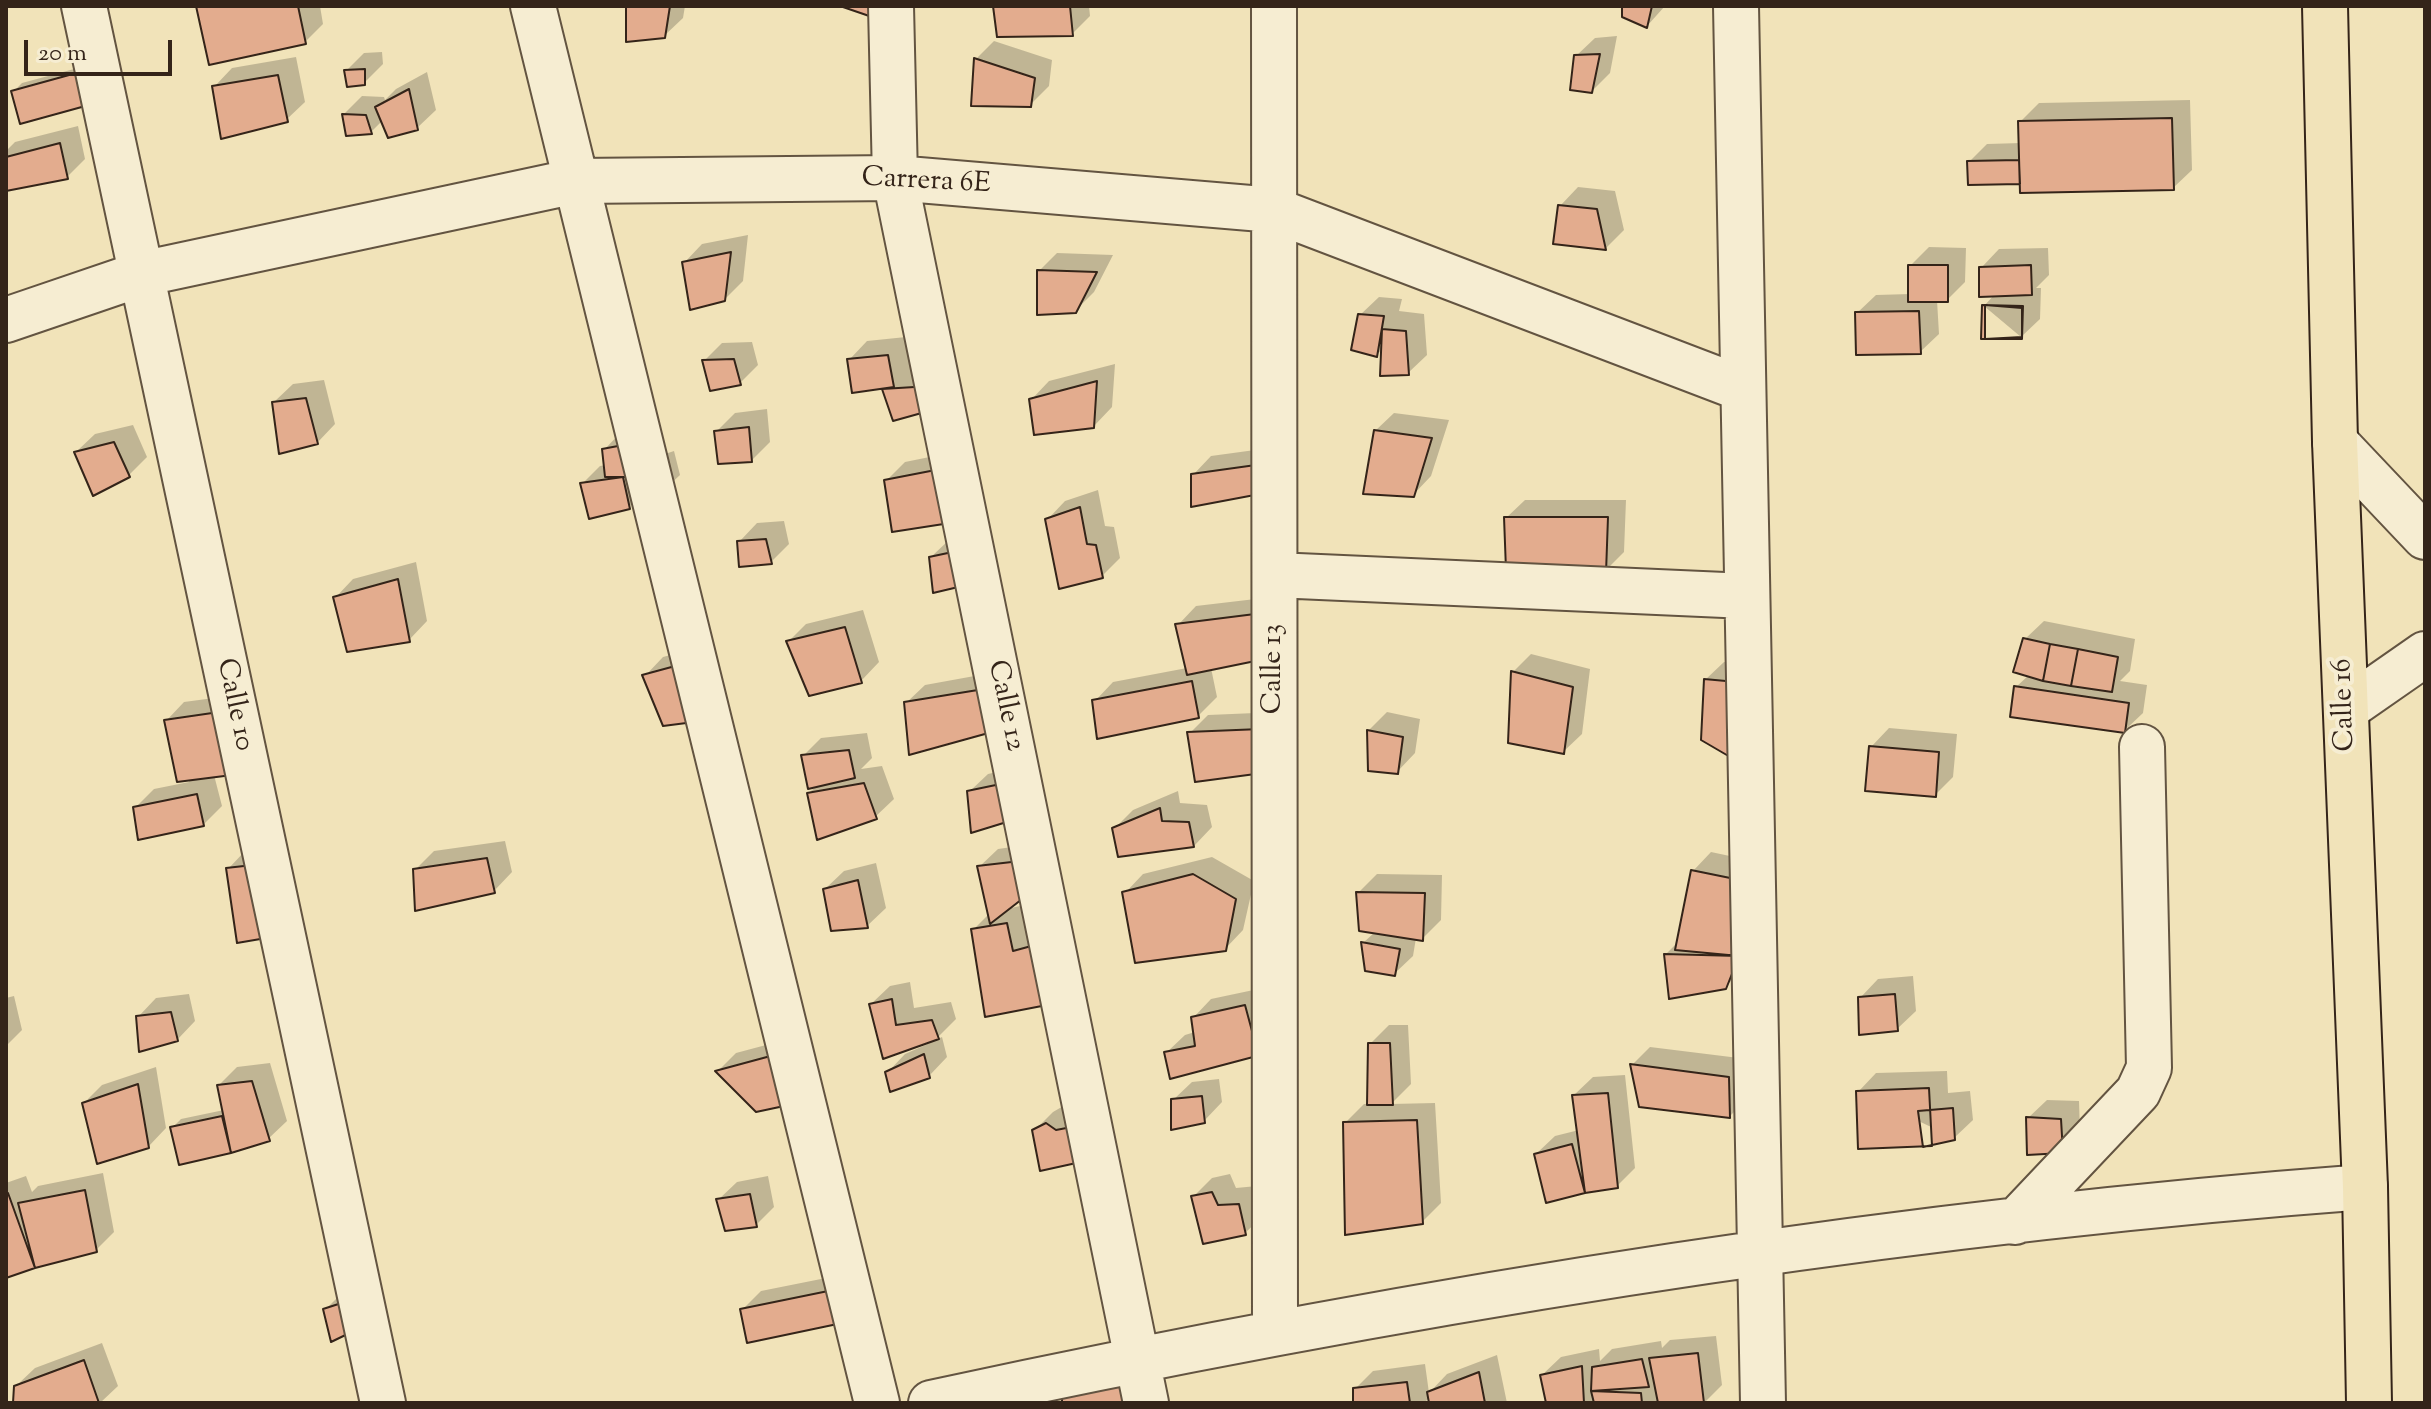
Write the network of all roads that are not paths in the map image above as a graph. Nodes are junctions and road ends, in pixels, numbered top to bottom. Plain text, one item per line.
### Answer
1 (84, 6) edge
2 (533, 6) edge
3 (891, 6) edge
4 (1274, 6) edge
5 (1736, 6) edge
6 (2325, 6) edge
7 (895, 178) junction
8 (576, 181) junction
9 (1274, 210) junction
10 (141, 274) junction
11 (6, 320) edge
12 (1743, 389) junction
13 (2335, 442) junction
14 (2425, 537) edge
15 (1275, 575) junction
16 (1747, 596) junction
17 (2425, 654) edge
18 (2346, 709) junction
19 (2142, 747) dead end
20 (2365, 1187) junction
21 (2015, 1222) junction
22 (1758, 1253) junction
23 (1275, 1332) junction
24 (1138, 1358) junction
25 (383, 1403) edge
26 (877, 1403) edge
27 (931, 1403) edge
28 (1146, 1403) edge
29 (1763, 1403) edge
30 (2369, 1403) edge

1 - 10 street, Calle 10
2 - 8 street
3 - 7 street, Calle 12
4 - 9 street, Calle 13
5 - 12 street
6 - 13 highway, Calle 16
7 - 8 street, Carrera 6E
7 - 9 street, Carrera 6E
7 - 24 street, Calle 12
8 - 10 street, Carrera 6E
8 - 26 street
9 - 12 street, Carrera 6E
9 - 15 street, Calle 13
10 - 11 street, Carrera 6E
10 - 25 street, Calle 10
12 - 16 street
13 - 14 street
13 - 18 highway, Calle 16
15 - 16 street
15 - 23 street, Calle 13
16 - 22 street
17 - 18 street
18 - 20 highway, Calle 16
19 - 21 street
20 - 21 street
20 - 30 highway, Calle 16
21 - 22 street
22 - 23 street
22 - 29 street
23 - 24 street
24 - 27 street
24 - 28 street, Calle 12

